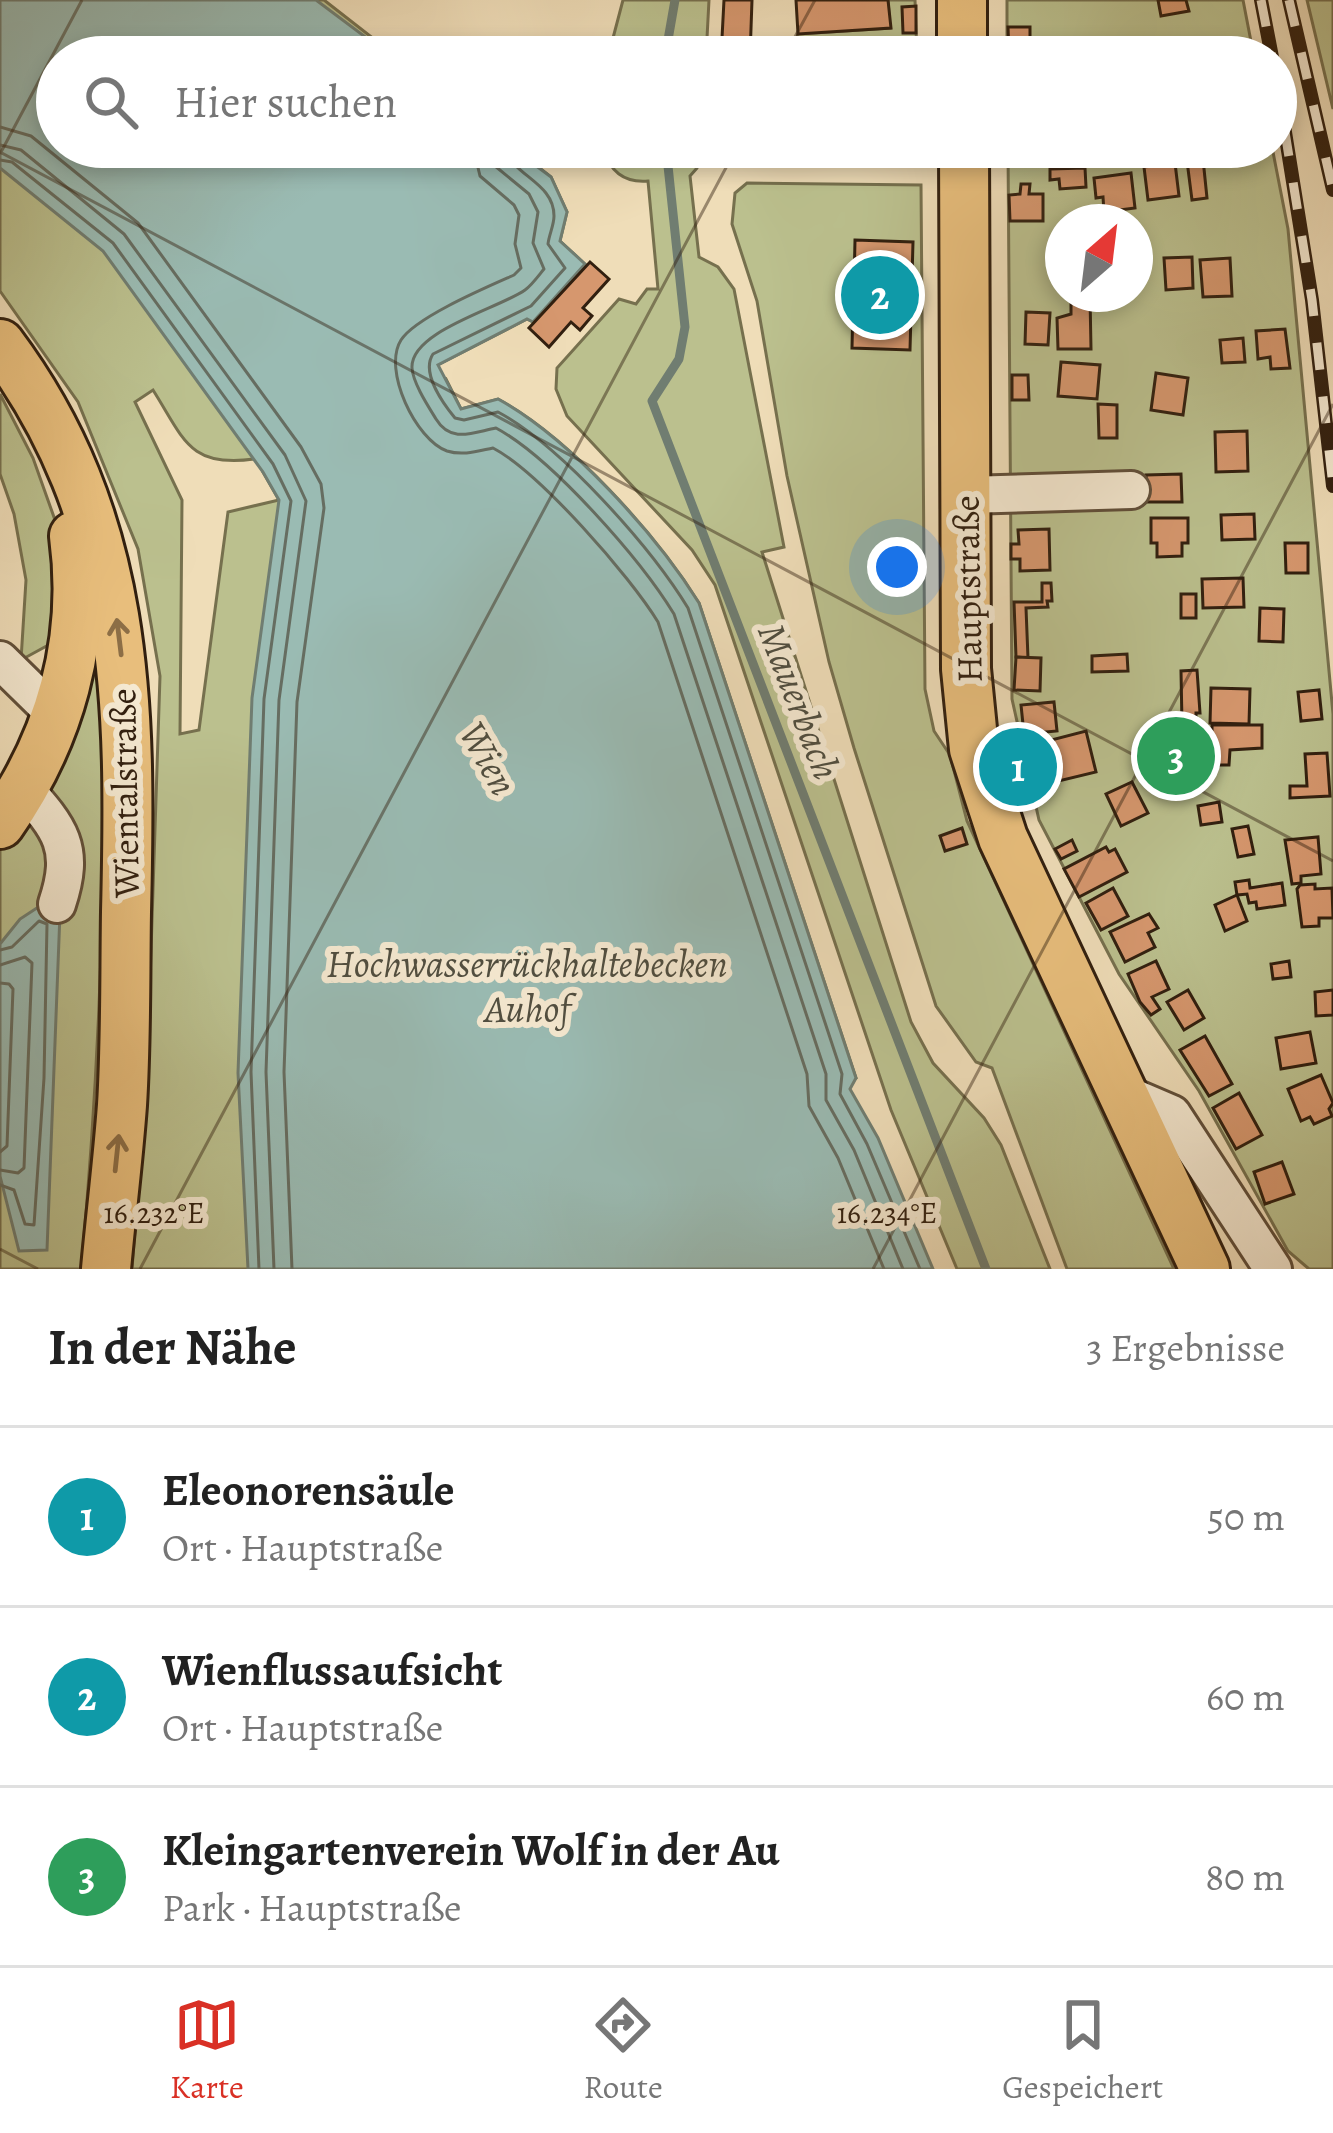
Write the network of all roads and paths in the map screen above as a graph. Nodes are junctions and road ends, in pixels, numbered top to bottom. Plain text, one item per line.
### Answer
1 (962, 0) edge
2 (962, 36) edge
3 (964, 168) edge
4 (0, 344) edge
5 (38, 398) junction
6 (1131, 490) dead end
7 (966, 495) junction
8 (0, 660) edge
9 (57, 716) junction
10 (12, 805) edge
11 (56, 904) dead end
12 (1123, 1093) junction
13 (106, 1269) edge
14 (1205, 1269) edge
15 (1273, 1269) edge

1 - 2 main road
3 - 7 main road, Hauptstraße
4 - 5 main road, Wientalstraße
5 - 9 main road
13 -> 5 main road, Wientalstraße
6 - 7 lane
7 - 12 main road, Hauptstraße
8 - 9 lane
9 - 10 main road
10 - 11 lane
12 - 14 main road, Hauptstraße
12 - 15 lane

